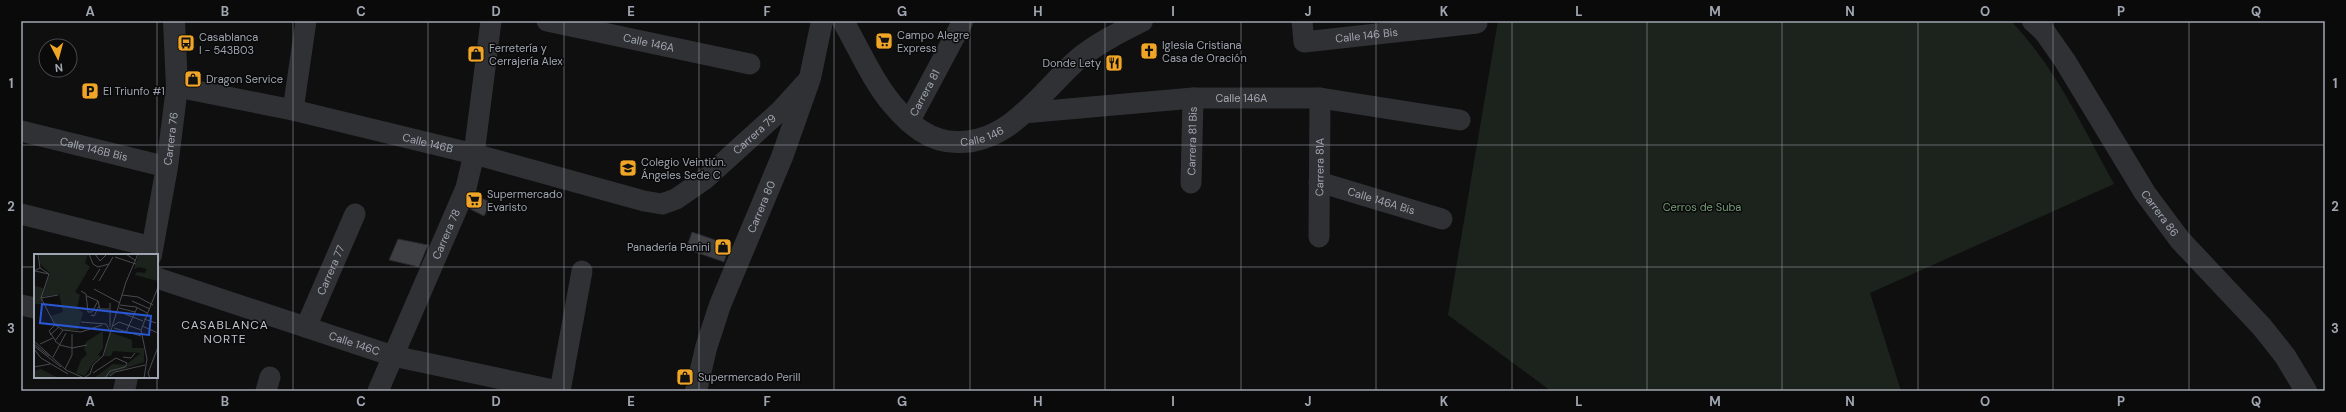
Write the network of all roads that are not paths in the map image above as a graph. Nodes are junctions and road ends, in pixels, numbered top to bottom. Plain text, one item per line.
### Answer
1 (174, 21) edge
2 (306, 21) edge
3 (491, 21) edge
4 (547, 21) edge
5 (822, 21) edge
6 (843, 21) edge
7 (964, 21) edge
8 (1142, 21) edge
9 (1302, 21) edge
10 (2033, 21) edge
11 (1477, 23) dead end
12 (750, 64) dead end
13 (810, 78) junction
14 (177, 87) junction
15 (1193, 98) junction
16 (1320, 98) junction
17 (293, 110) junction
18 (1023, 113) junction
19 (1460, 120) dead end
20 (909, 122) junction
21 (21, 131) edge
22 (474, 154) junction
23 (167, 167) junction
24 (1319, 182) junction
25 (1192, 183) dead end
26 (676, 199) joint
27 (21, 214) edge
28 (355, 214) dead end
29 (1442, 219) dead end
30 (1319, 237) dead end
31 (151, 251) edge
32 (582, 271) dead end
33 (158, 278) edge
34 (21, 305) edge
35 (34, 308) edge
36 (306, 327) junction
37 (394, 356) junction
38 (127, 378) edge
39 (124, 391) edge
40 (378, 391) edge
41 (559, 391) edge
42 (696, 391) edge
43 (2306, 391) edge

1 - 14 street, Carrera 76
2 - 17 street
3 - 22 street, Carrera 78
4 - 12 street, Calle 146A
5 - 13 street, Carrera 80
6 - 20 street, Calle 146
7 - 20 street, Carrera 81
8 - 18 street, Calle 146
9 - 11 street, Calle 146 Bis
10 - 43 street, Carrera 86
13 - 26 street, Carrera 79
13 - 42 street, Carrera 80
14 - 17 street, Calle 146B
14 - 23 street, Carrera 76
15 - 16 street, Calle 146A
15 - 18 street, Calle 146A
15 - 25 street, Carrera 81 Bis
16 - 19 street, Calle 146A
16 - 24 street, Carrera 81A
17 - 22 street, Calle 146B
18 - 20 street, Calle 146
21 - 23 street, Calle 146B Bis
22 - 26 street, Calle 146B
22 - 37 street, Carrera 78
23 - 31 street, Carrera 76
24 - 29 street, Calle 146A Bis
24 - 30 street, Carrera 81A
27 - 31 street
28 - 36 street, Carrera 77
32 - 41 street
33 - 36 street, Calle 146C
34 - 35 street
36 - 37 street, Calle 146C
37 - 40 street, Carrera 78
37 - 41 street, Calle 146C
38 - 39 street

